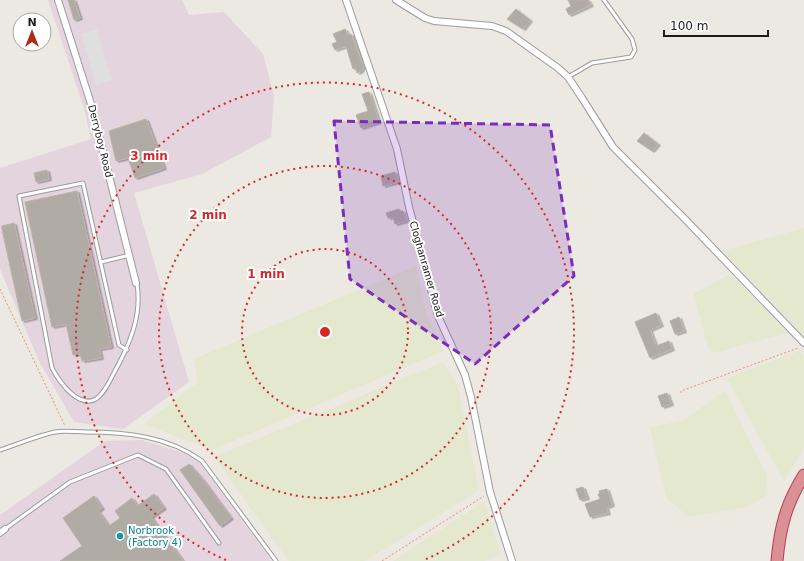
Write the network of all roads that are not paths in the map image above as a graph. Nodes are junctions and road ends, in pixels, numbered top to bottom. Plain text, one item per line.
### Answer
1 (58, 0) edge
2 (346, 0) edge
3 (396, 0) edge
4 (604, 0) edge
5 (568, 77) junction
6 (130, 255) junction
7 (101, 262) junction
8 (136, 283) joint
9 (804, 344) edge
10 (127, 350) junction
11 (0, 450) edge
12 (804, 475) edge
13 (3, 531) edge
14 (219, 543) dead end
15 (276, 561) edge
16 (512, 561) edge
17 (777, 561) edge

1 - 6 street, Derryboy Road
2 - 16 street, Cloghanramer Road
3 - 5 street
4 - 5 lane
5 - 9 street
6 - 7 lane
6 - 8 street, Derryboy Road
7 - 10 lane
7 - 10 lane
8 - 10 lane
11 - 15 lane
12 - 17 highway
13 - 14 lane

